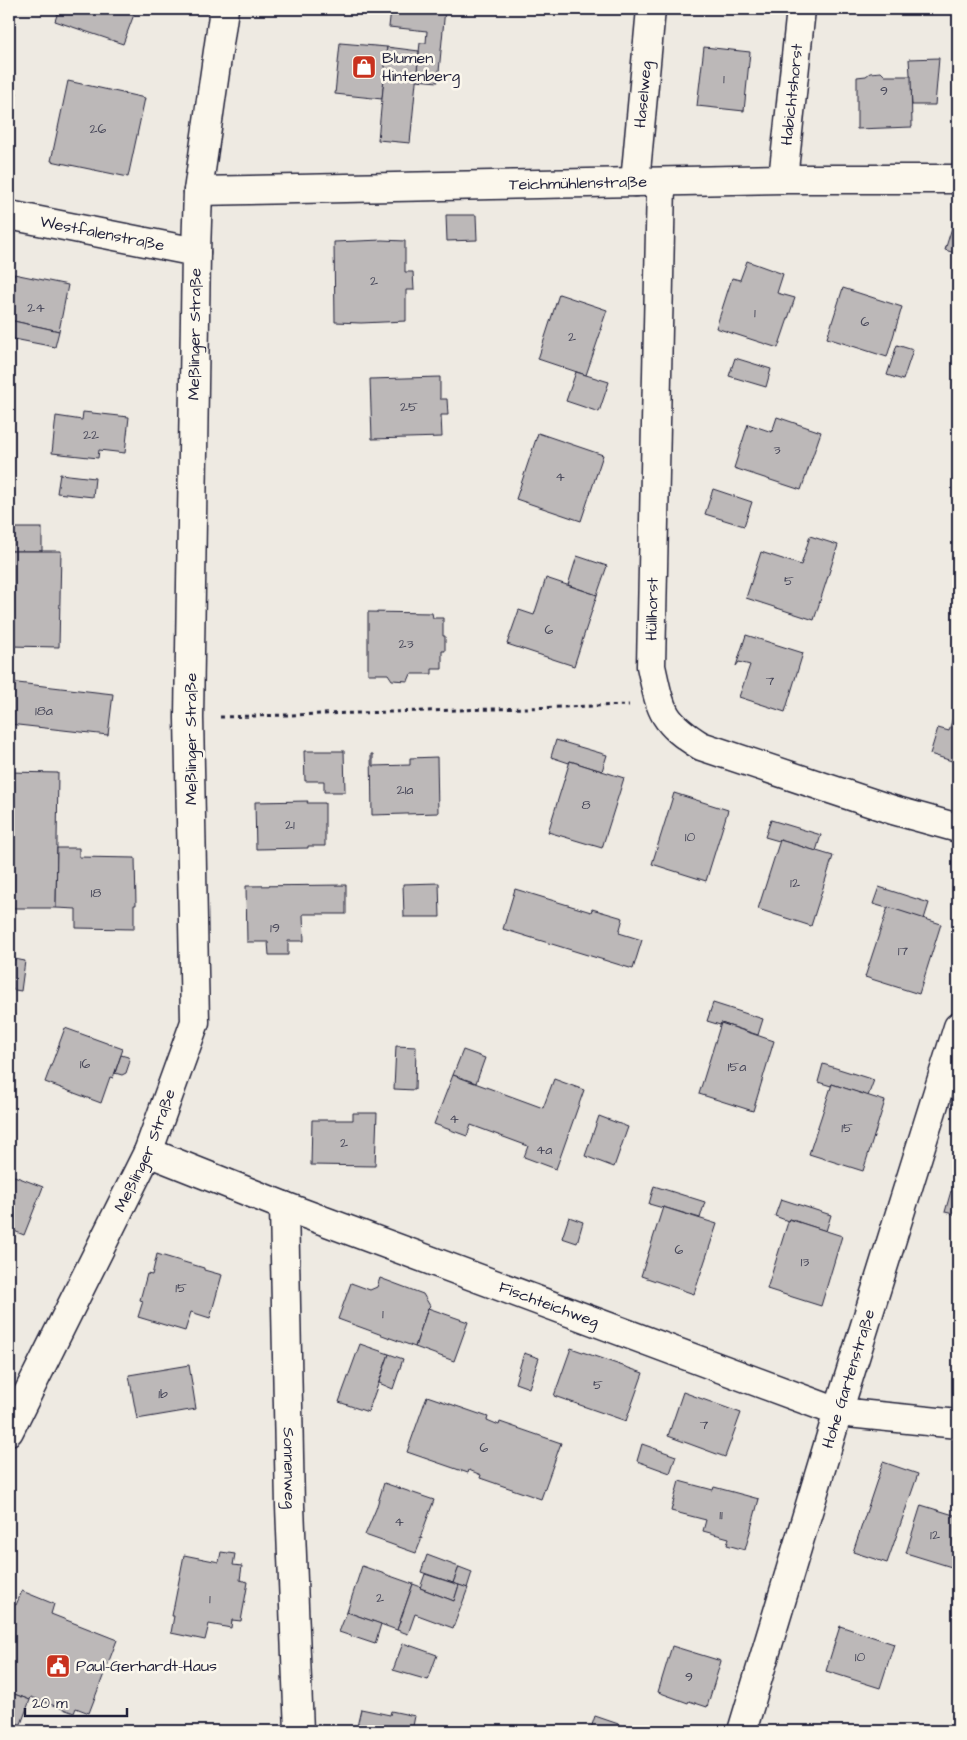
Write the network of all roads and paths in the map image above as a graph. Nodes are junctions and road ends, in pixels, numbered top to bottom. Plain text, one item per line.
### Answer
1 (224, 9) edge
2 (651, 9) edge
3 (801, 9) edge
4 (783, 179) junction
5 (958, 179) edge
6 (648, 182) junction
7 (198, 191) junction
8 (9, 214) edge
9 (196, 252) junction
10 (659, 704) junction
11 (189, 718) junction
12 (958, 828) edge
13 (958, 1027) edge
14 (148, 1152) junction
15 (284, 1206) junction
16 (838, 1412) junction
17 (958, 1424) edge
18 (9, 1431) edge
19 (299, 1731) edge
20 (742, 1731) edge

1 - 7 street, Meßlinger Straße
2 - 6 street, Haselweg
3 - 4 street, Habichtshorst
4 - 5 street, Teichmühlenstraße
4 - 6 street, Teichmühlenstraße
6 - 7 street, Teichmühlenstraße
6 - 10 street, Hüllhorst
7 - 9 street, Meßlinger Straße
8 - 9 street, Westfalenstraße
9 - 11 street, Meßlinger Straße
10 - 11 path
10 - 12 street, Hüllhorst
11 - 14 street, Meßlinger Straße
13 - 16 street, Hohe Gartenstraße
14 - 15 street, Fischteichweg
14 - 18 street, Meßlinger Straße
15 - 16 street, Fischteichweg
15 - 19 street, Sonnenweg
16 - 17 street, Fischteichweg
16 - 20 street, Hohe Gartenstraße

